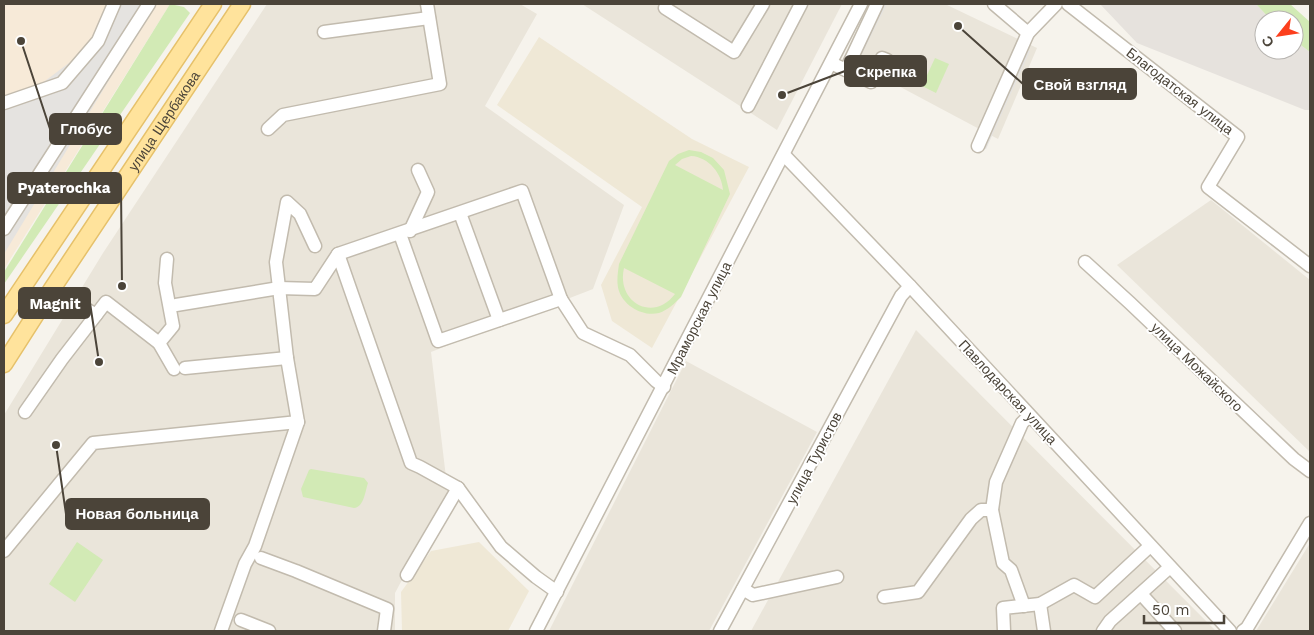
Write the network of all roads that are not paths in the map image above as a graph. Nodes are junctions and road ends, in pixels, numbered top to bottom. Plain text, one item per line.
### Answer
1 (114, 4) edge
2 (149, 4) edge
3 (213, 4) edge
4 (242, 4) edge
5 (427, 4) edge
6 (763, 4) edge
7 (801, 4) edge
8 (861, 4) edge
9 (877, 4) edge
10 (994, 4) edge
11 (1056, 4) edge
12 (1068, 4) edge
13 (665, 8) dead end
14 (429, 18) junction
15 (324, 32) dead end
16 (1028, 33) junction
17 (887, 60) dead end
18 (831, 63) junction
19 (846, 70) junction
20 (4, 103) edge
21 (748, 106) dead end
22 (268, 129) dead end
23 (978, 146) dead end
24 (784, 155) junction
25 (418, 170) dead end
26 (460, 212) junction
27 (4, 229) edge
28 (405, 232) junction
29 (315, 246) dead end
30 (1290, 250) junction
31 (1310, 252) edge
32 (338, 254) junction
33 (167, 259) dead end
34 (1085, 262) dead end
35 (1310, 266) edge
36 (910, 286) junction
37 (278, 288) junction
38 (52, 289) junction
39 (561, 299) junction
40 (176, 304) dead end
41 (4, 315) edge
42 (96, 315) junction
43 (499, 320) junction
44 (159, 343) junction
45 (287, 358) junction
46 (4, 364) edge
47 (664, 387) junction
48 (25, 412) dead end
49 (1029, 416) junction
50 (298, 422) junction
51 (1310, 470) edge
52 (458, 488) junction
53 (992, 510) junction
54 (1310, 523) edge
55 (1150, 546) junction
56 (4, 551) edge
57 (261, 558) dead end
58 (1170, 566) junction
59 (407, 575) dead end
60 (837, 578) dead end
61 (743, 589) junction
62 (556, 592) junction
63 (1141, 594) junction
64 (884, 597) dead end
65 (1040, 604) junction
66 (1024, 606) junction
67 (241, 620) dead end
68 (1110, 628) edge
69 (221, 631) edge
70 (269, 631) edge
71 (384, 631) edge
72 (536, 631) edge
73 (720, 631) edge
74 (1004, 631) edge
75 (1044, 631) edge
76 (1175, 631) edge
77 (1230, 631) edge
78 (1243, 631) edge

1 - 20 street
2 - 27 street
3 - 41 main road, улица Щербакова
4 - 38 main road, улица Щербакова
5 - 14 street
6 - 13 street
7 - 21 street
8 - 18 street, Мраморская улица
9 - 19 street
10 - 16 street
11 - 16 street
12 - 30 street, Благодатская улица
14 - 15 street
14 - 22 street
16 - 23 street
17 - 19 street
18 - 19 street
18 - 24 street, Мраморская улица
24 - 36 street, Павлодарская улица
24 - 47 street, Мраморская улица
25 - 28 street
26 - 28 street
26 - 39 street
26 - 43 street
28 - 32 street
28 - 43 street
29 - 37 street
30 - 31 street
30 - 35 street, Благодатская улица
32 - 37 street
32 - 52 street
33 - 44 street
34 - 51 street, улица Можайского
36 - 49 street, Павлодарская улица
36 - 61 street, улица Туристов
37 - 40 street
37 - 45 street
38 - 42 street
38 - 46 main road, улица Щербакова
39 - 43 street
39 - 47 street
42 - 44 street
42 - 48 street
44 - 45 street
45 - 50 street
47 - 62 street, Мраморская улица
49 - 53 street
49 - 55 street, Павлодарская улица
50 - 56 street
50 - 69 street
52 - 59 street
52 - 62 street
53 - 64 street
53 - 66 street
54 - 78 street
55 - 58 street, Павлодарская улица
55 - 65 street
57 - 71 street
58 - 63 street
58 - 77 street, Павлодарская улица
60 - 61 street
61 - 73 street, улица Туристов
62 - 72 street, Мраморская улица
63 - 68 street
63 - 76 street
65 - 66 street
65 - 75 street
66 - 74 street
67 - 70 street

